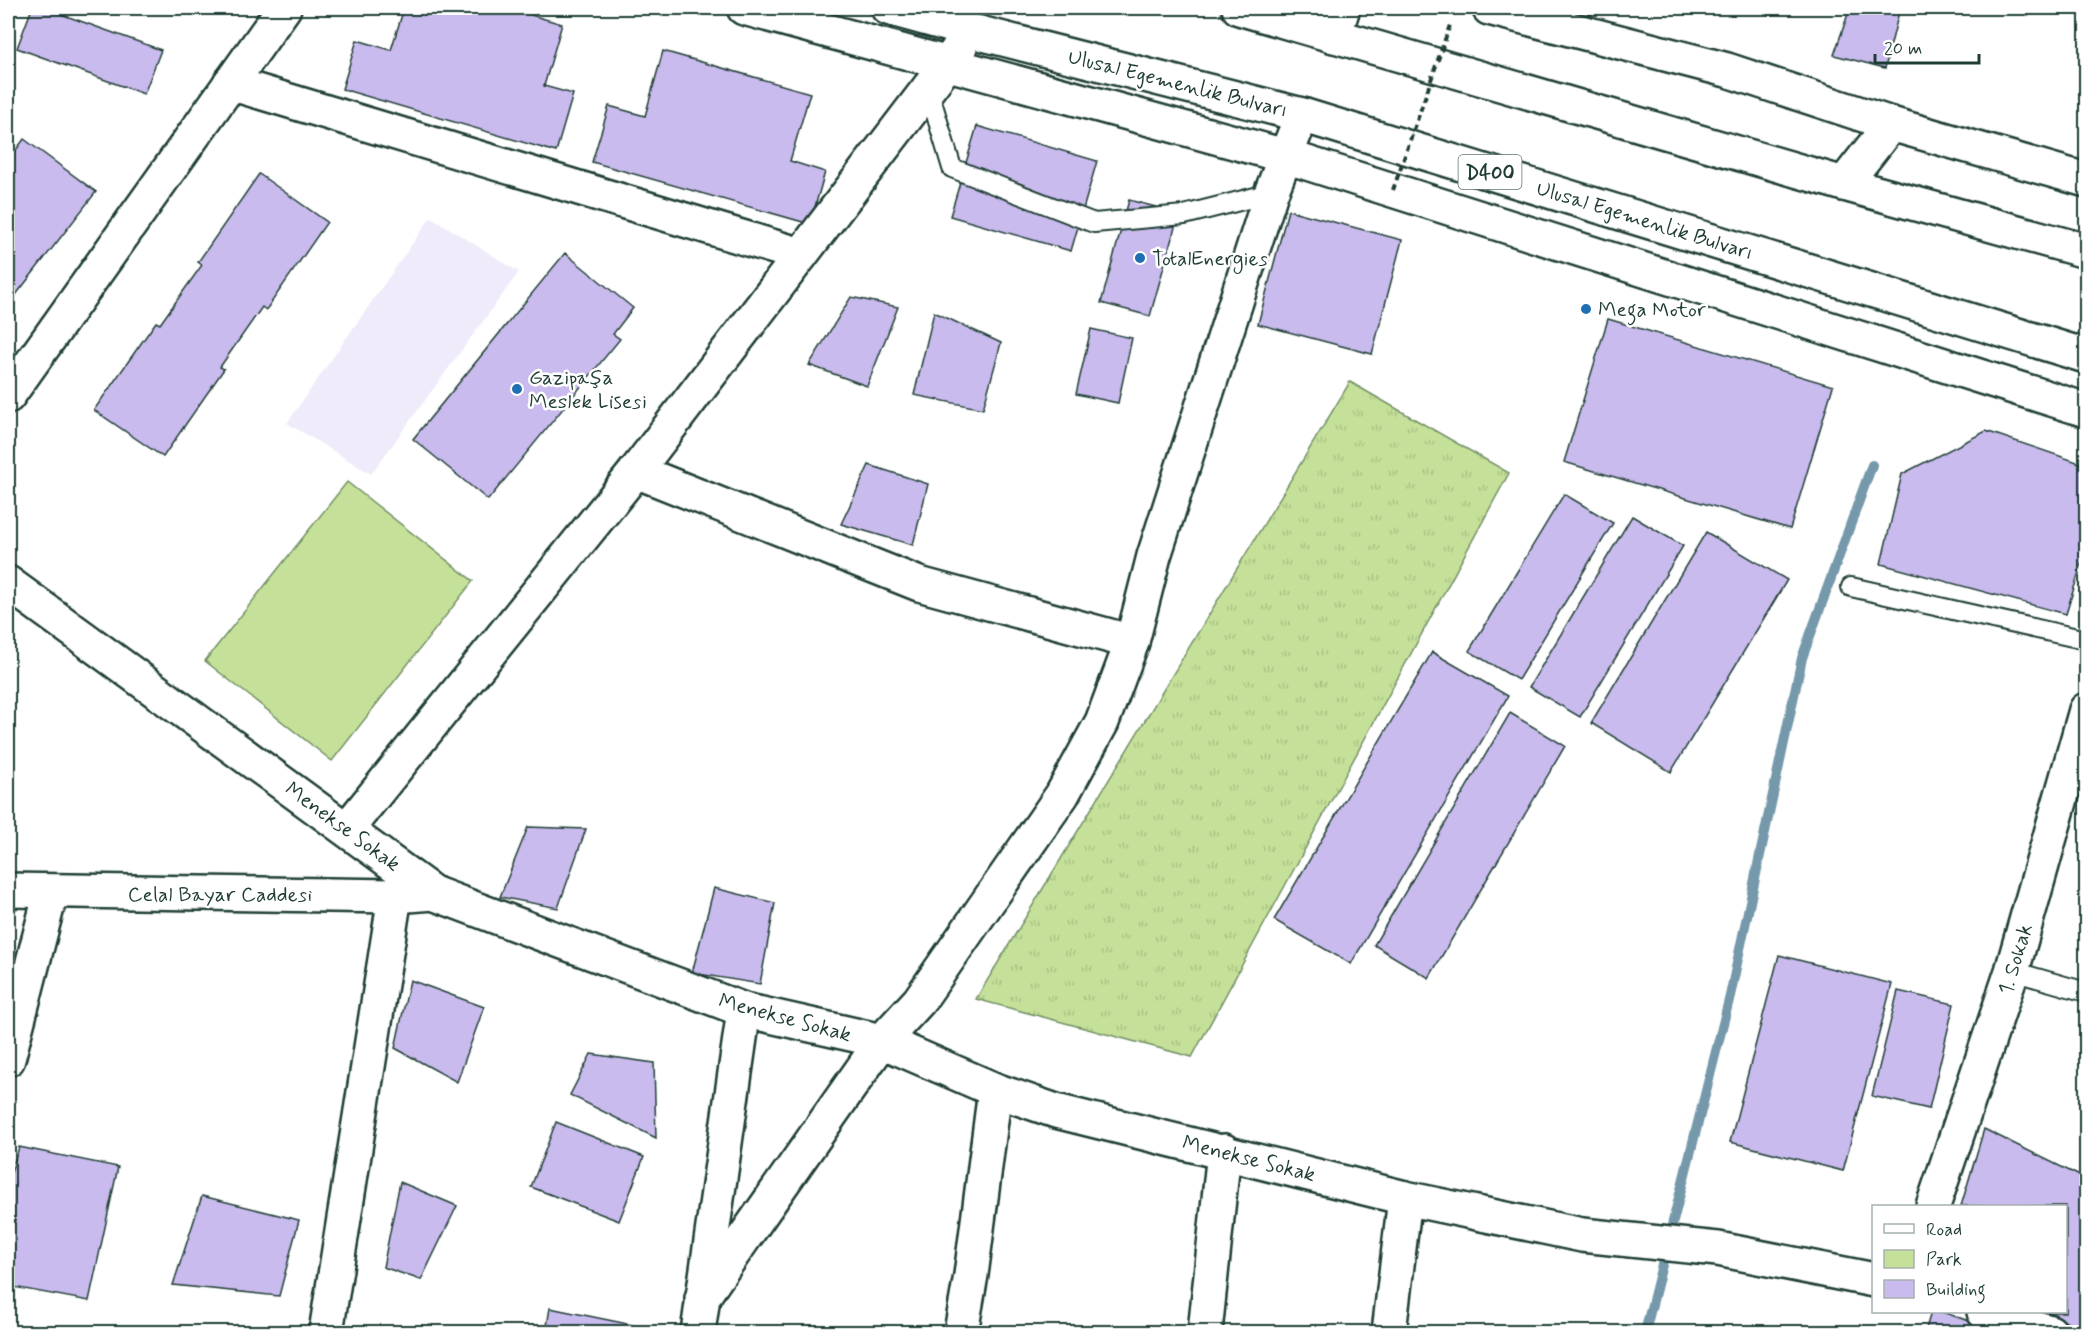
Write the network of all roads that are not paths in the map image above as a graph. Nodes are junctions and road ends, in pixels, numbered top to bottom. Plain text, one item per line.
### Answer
1 (284, 8) edge
2 (744, 8) edge
3 (888, 8) edge
4 (1239, 8) edge
5 (1489, 8) edge
6 (1338, 22) edge
7 (972, 31) junction
8 (948, 62) junction
9 (230, 83) junction
10 (928, 88) junction
11 (1302, 115) junction
12 (1891, 124) junction
13 (1285, 156) junction
14 (2086, 180) edge
15 (1844, 184) junction
16 (1271, 193) junction
17 (2086, 251) edge
18 (801, 255) junction
19 (2086, 356) edge
20 (8, 396) edge
21 (2086, 410) edge
22 (636, 471) junction
23 (8, 583) edge
24 (1851, 587) dead end
25 (2086, 640) edge
26 (1132, 642) junction
27 (2086, 710) edge
28 (347, 829) junction
29 (8, 890) edge
30 (51, 892) junction
31 (433, 892) junction
32 (395, 896) junction
33 (2012, 971) junction
34 (2086, 992) edge
35 (744, 1010) junction
36 (882, 1041) junction
37 (8, 1059) edge
38 (995, 1090) junction
39 (1224, 1151) junction
40 (1405, 1198) junction
41 (1933, 1205) edge
42 (1872, 1281) edge
43 (702, 1298) junction
44 (1990, 1313) edge
45 (326, 1332) edge
46 (698, 1332) edge
47 (961, 1332) edge
48 (1205, 1332) edge
49 (1389, 1332) edge
50 (2050, 1332) edge

1 - 9 main road
2 - 8 main road
3 - 7 main road, Ulusal Egemenlik Bulvarı / D400
4 - 6 main road
5 - 12 main road
6 - 15 main road
7 - 8 main road
7 - 11 main road, Ulusal Egemenlik Bulvarı / D400
8 - 10 main road
8 - 13 main road
9 - 18 main road
9 - 20 main road
10 - 16 lane
10 - 18 main road
11 - 13 main road
11 - 19 main road, Ulusal Egemenlik Bulvarı / D400
12 - 14 main road
12 - 15 main road
13 - 16 main road
13 - 21 main road
15 - 17 main road
16 - 26 main road
18 - 22 main road
22 - 26 main road
22 - 28 main road
23 - 28 main road, Menekse Sokak
24 - 25 lane
26 - 36 main road
27 - 33 main road, 1. Sokak
28 - 31 main road, Menekse Sokak
29 - 30 main road, Celal Bayar Caddesi
30 - 32 main road, Celal Bayar Caddesi
30 - 37 main road
31 - 32 main road, Celal Bayar Caddesi
31 - 35 main road, Menekse Sokak
32 - 45 main road
33 - 34 lane
33 - 41 main road, 1. Sokak
35 - 36 main road, Menekse Sokak
35 - 43 main road
36 - 38 main road, Menekse Sokak
36 - 43 main road
38 - 39 main road, Menekse Sokak
38 - 47 main road
39 - 40 main road, Menekse Sokak
39 - 48 main road
40 - 42 main road, Menekse Sokak
40 - 49 main road
43 - 46 main road
44 - 50 main road

